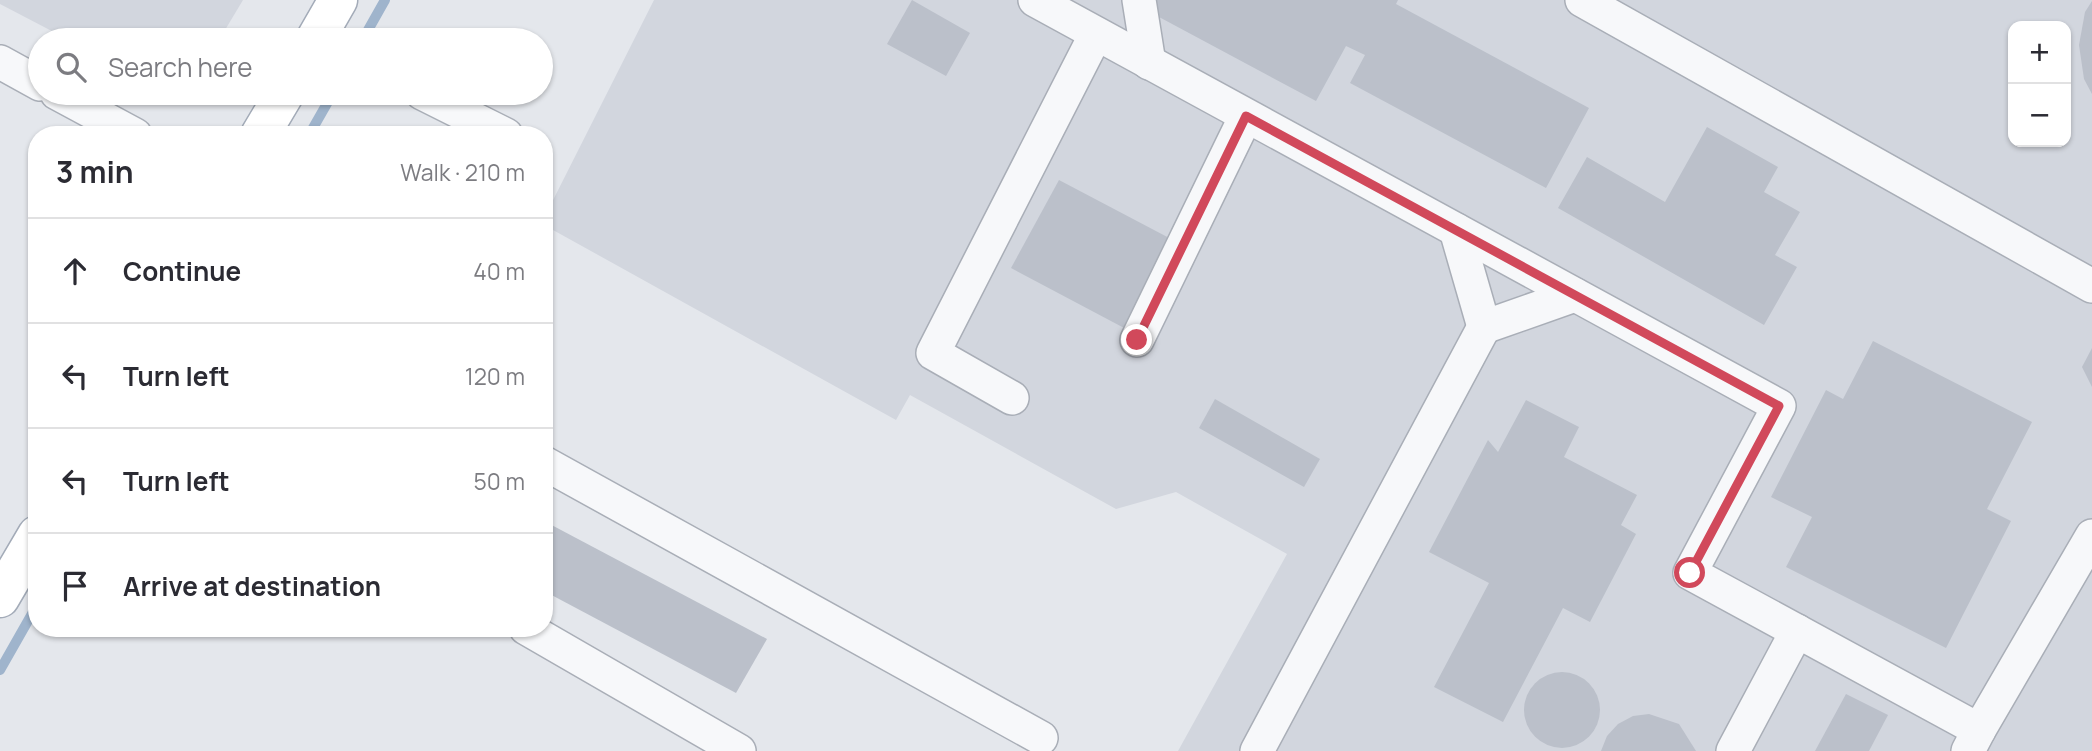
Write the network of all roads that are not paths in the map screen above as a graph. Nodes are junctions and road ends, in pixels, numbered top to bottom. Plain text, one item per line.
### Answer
1 (338, 0) edge
2 (1035, 0) edge
3 (1139, 0) edge
4 (1582, 0) edge
5 (323, 28) edge
6 (1096, 34) junction
7 (0, 62) edge
8 (1149, 63) junction
9 (28, 77) edge
10 (79, 105) edge
11 (278, 105) edge
12 (446, 105) edge
13 (1246, 116) junction
14 (118, 126) edge
15 (265, 126) edge
16 (488, 126) edge
17 (1456, 230) junction
18 (2092, 286) edge
19 (1575, 295) junction
20 (1484, 327) junction
21 (1137, 340) dead end
22 (1012, 398) dead end
23 (553, 468) edge
24 (2092, 536) edge
25 (28, 550) edge
26 (0, 598) edge
27 (1797, 631) junction
28 (542, 637) edge
29 (1041, 738) dead end
30 (1973, 741) edge
31 (739, 751) edge
32 (1257, 751) edge
33 (1733, 751) edge

1 - 5 main road
2 - 6 street
3 - 8 street
4 - 18 street
6 - 8 street
6 - 22 street
7 - 9 street
8 - 13 street
10 - 14 street
11 - 15 main road
12 - 16 street
13 - 17 street
13 - 21 street
17 - 19 street
17 - 20 street
19 - 20 street
19 - 27 street
20 - 32 street
23 - 29 street
24 - 30 street
25 - 26 main road
27 - 30 street
27 - 33 street
28 - 31 street

